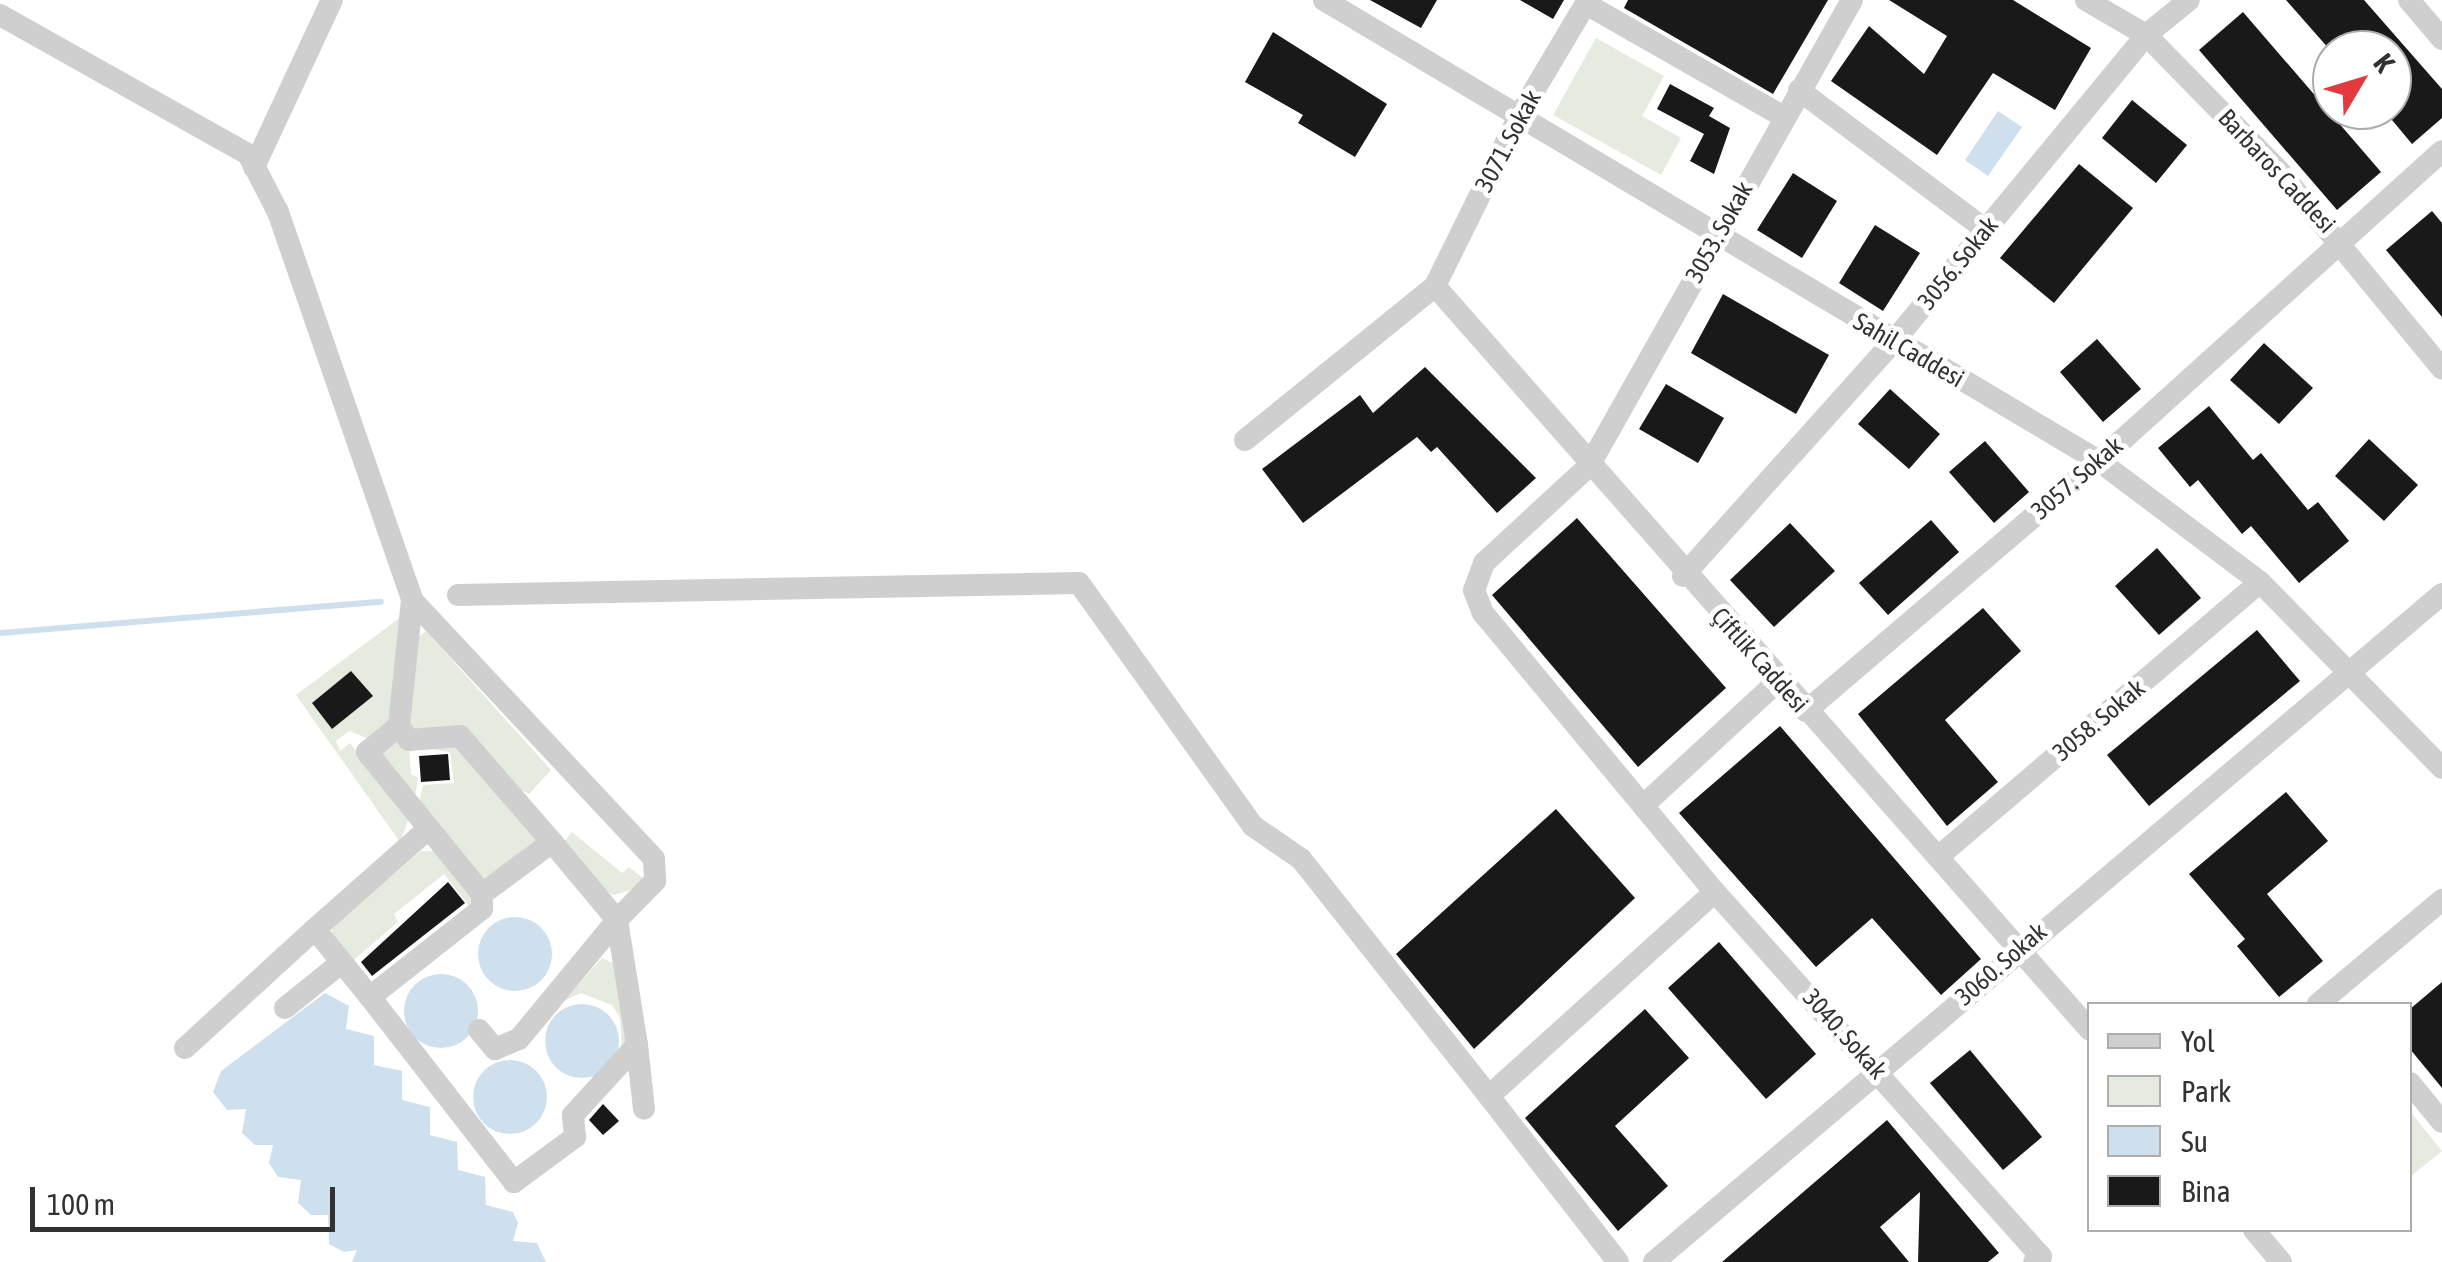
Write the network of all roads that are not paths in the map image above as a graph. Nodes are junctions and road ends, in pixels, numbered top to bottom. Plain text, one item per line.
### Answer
1 (332, 0) edge
2 (1324, 0) edge
3 (1852, 0) edge
4 (2086, 0) edge
5 (2189, 0) edge
6 (2409, 0) edge
7 (1587, 2) edge
8 (1352, 7) edge
9 (0, 15) edge
10 (2146, 36) junction
11 (2442, 40) edge
12 (1799, 90) junction
13 (1518, 116) junction
14 (1784, 117) junction
15 (2442, 151) edge
16 (254, 166) junction
17 (1986, 229) junction
18 (1716, 238) junction
19 (2342, 240) junction
20 (1435, 286) junction
21 (1894, 342) junction
22 (2442, 368) edge
23 (1245, 440) dead end
24 (2099, 461) junction
25 (1589, 466) junction
26 (1684, 576) junction
27 (2260, 582) junction
28 (2442, 594) edge
29 (458, 595) dead end
30 (412, 600) junction
31 (2350, 669) junction
32 (1778, 680) junction
33 (1806, 711) junction
34 (399, 726) junction
35 (2442, 768) edge
36 (1646, 802) junction
37 (428, 829) junction
38 (552, 842) junction
39 (1938, 857) junction
40 (1715, 892) junction
41 (482, 894) junction
42 (2442, 900) edge
43 (618, 920) junction
44 (315, 929) junction
45 (2021, 946) junction
46 (342, 962) junction
47 (370, 997) junction
48 (2332, 1000) edge
49 (285, 1008) dead end
50 (2087, 1026) edge
51 (479, 1030) dead end
52 (637, 1045) junction
53 (185, 1048) dead end
54 (1878, 1070) junction
55 (2412, 1085) edge
56 (1489, 1096) junction
57 (644, 1109) dead end
58 (2442, 1122) edge
59 (2256, 1232) edge
60 (1612, 1260) edge
61 (2040, 1260) edge
62 (1654, 1262) edge
63 (2281, 1262) edge

1 - 16 street
2 - 8 street, Sahil Caddesi
3 - 12 street, 3053. Sokak
4 - 10 street, Barbaros Caddesi
5 - 10 street, 3056. Sokak
6 - 11 street
7 - 13 street, 3071. Sokak
7 - 14 street
8 - 13 street, Sahil Caddesi
9 - 16 street
10 - 17 street, 3056. Sokak
10 - 19 street, Barbaros Caddesi
12 - 14 street, 3053. Sokak
12 - 17 street
13 - 18 street, Sahil Caddesi
13 - 20 street, 3071. Sokak
14 - 18 street, 3053. Sokak
15 - 19 street, 3057. Sokak
16 - 30 street
17 - 21 street, 3056. Sokak
18 - 21 street, Sahil Caddesi
18 - 25 street, 3053. Sokak
19 - 22 street, Barbaros Caddesi
19 - 24 street, 3057. Sokak
20 - 23 street
20 - 25 street, Çiftlik Caddesi
21 - 24 street, Sahil Caddesi
21 - 26 street, 3056. Sokak
24 - 27 street, Sahil Caddesi
24 - 33 street, 3057. Sokak
25 - 26 street, Çiftlik Caddesi
25 - 36 street, 3053. Sokak
26 - 32 street, Çiftlik Caddesi
27 - 31 street, Sahil Caddesi
27 - 39 street, 3058. Sokak
28 - 31 street, 3060. Sokak
29 - 56 street
30 - 34 street
30 - 43 street
31 - 35 street, Sahil Caddesi
31 - 45 street, 3060. Sokak
32 - 33 street, Çiftlik Caddesi
32 - 36 street
33 - 39 street, Çiftlik Caddesi
34 - 37 street
34 - 38 street
36 - 40 street, 3040. Sokak
37 - 41 street
37 - 44 street
38 - 41 street
38 - 43 street
39 - 45 street, Çiftlik Caddesi
40 - 54 street, 3040. Sokak
40 - 56 street
41 - 47 street
42 - 48 street
43 - 51 street
43 - 52 street
44 - 46 street
44 - 53 street
45 - 50 street, Çiftlik Caddesi
45 - 54 street, 3060. Sokak
46 - 47 street
46 - 49 street
47 - 52 street
52 - 57 street
54 - 61 street, 3040. Sokak
54 - 62 street, 3060. Sokak
55 - 58 street
56 - 60 street
59 - 63 street

